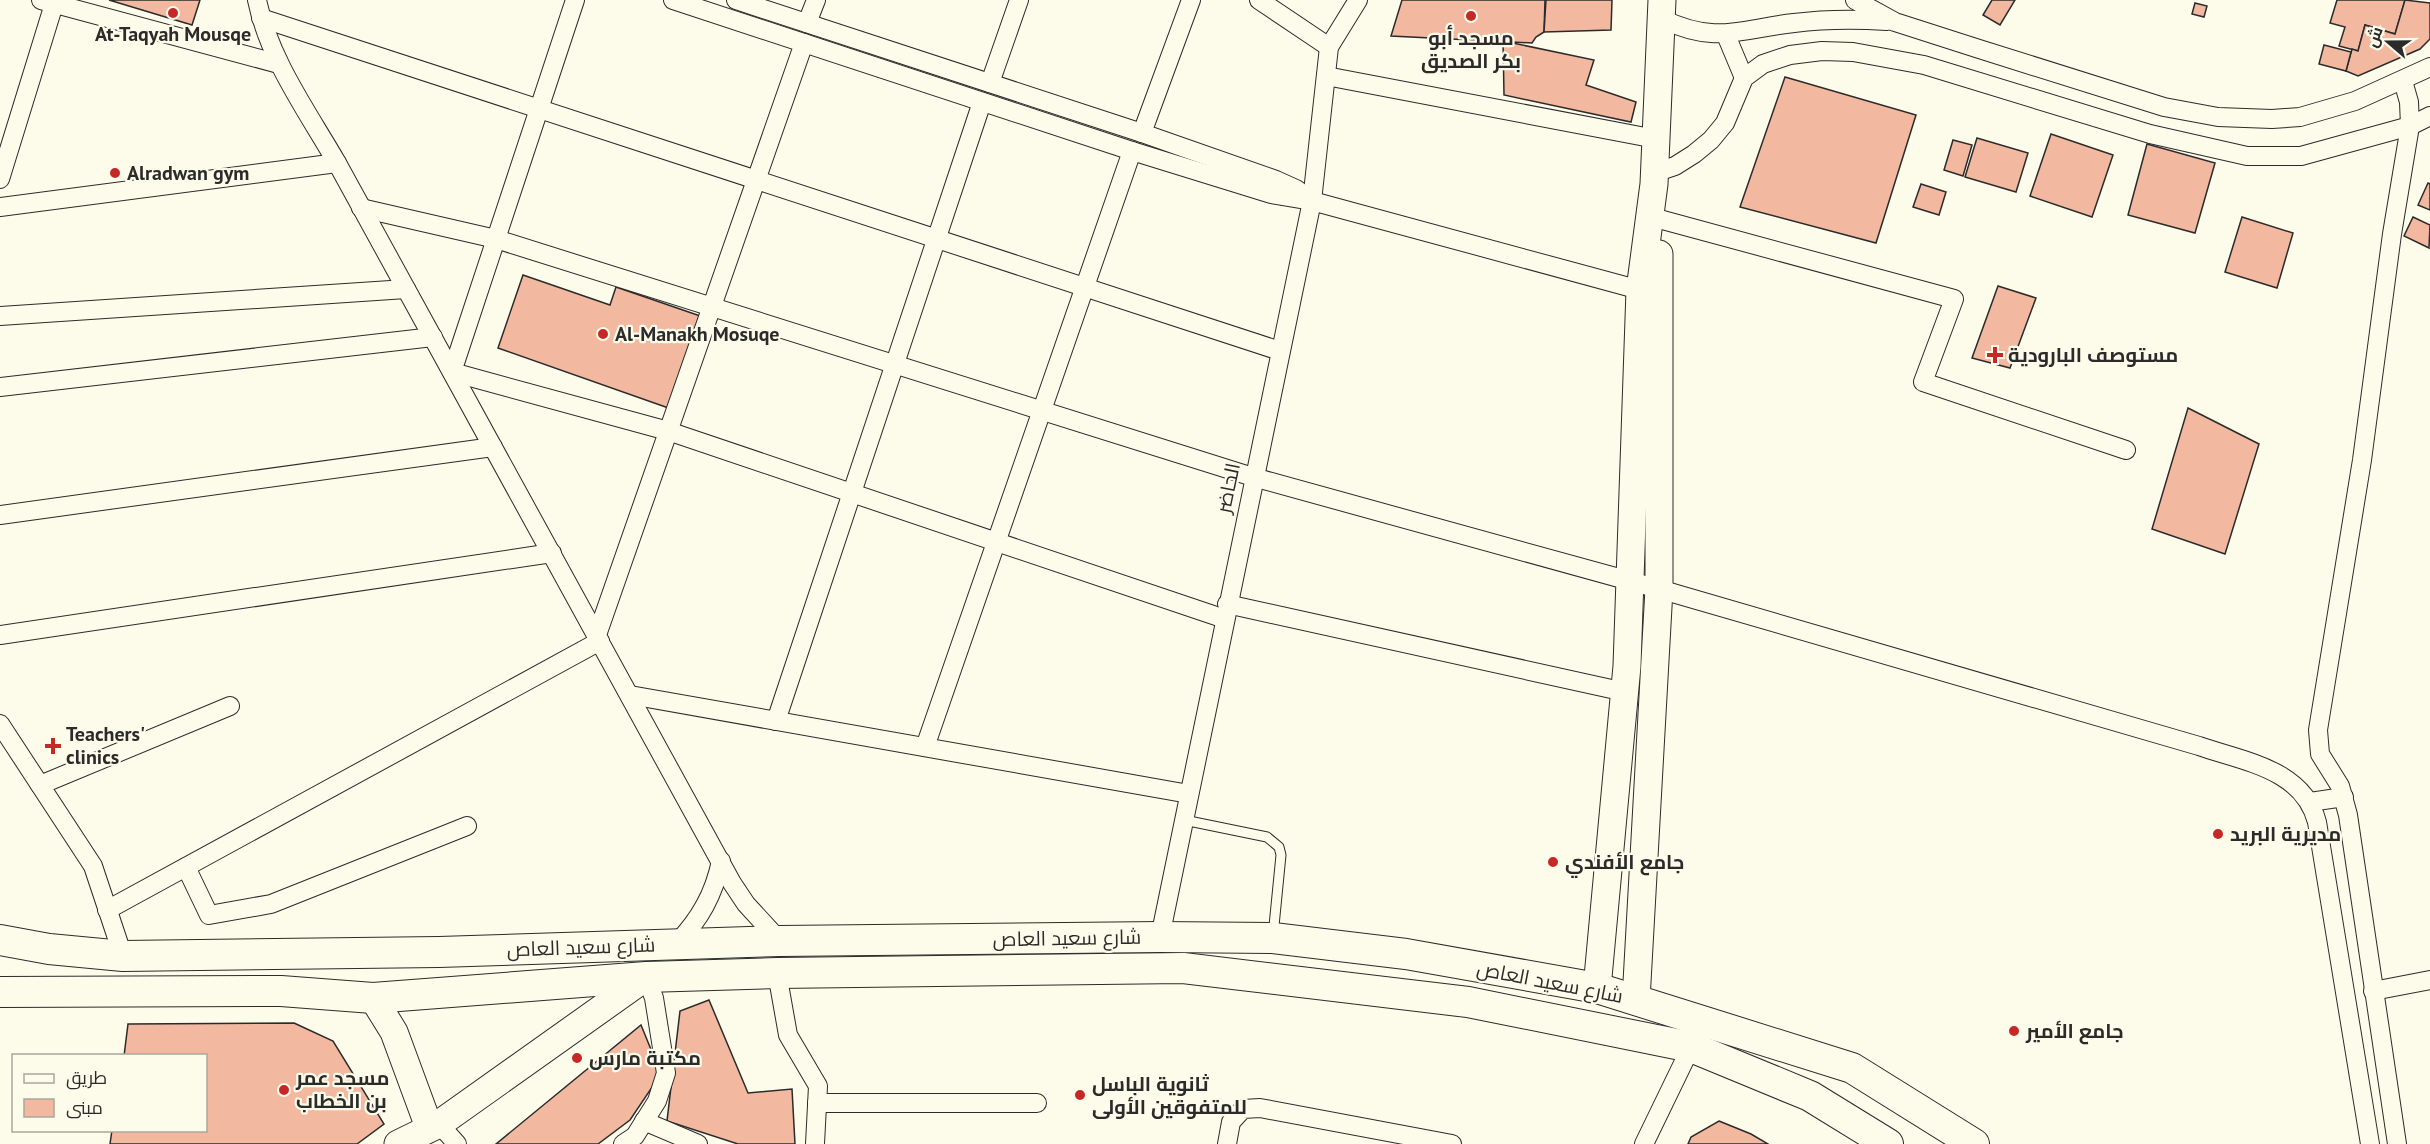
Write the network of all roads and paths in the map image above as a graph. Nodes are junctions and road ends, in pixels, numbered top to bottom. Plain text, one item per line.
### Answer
1 (257, 0) edge
2 (575, 0) edge
3 (673, 0) edge
4 (736, 0) edge
5 (816, 0) edge
6 (1019, 0) edge
7 (1191, 0) edge
8 (1259, 0) edge
9 (1358, 0) edge
10 (1855, 0) edge
11 (47, 2) edge
12 (1662, 10) edge
13 (261, 18) junction
14 (1895, 22) junction
15 (807, 23) junction
16 (1726, 35) junction
17 (804, 43) junction
18 (1329, 47) junction
19 (279, 64) junction
20 (2430, 67) edge
21 (1326, 76) junction
22 (1744, 78) junction
23 (2403, 81) junction
24 (990, 83) junction
25 (982, 102) junction
26 (539, 109) junction
27 (2430, 116) edge
28 (2410, 126) junction
29 (1142, 133) junction
30 (1656, 139) junction
31 (1132, 151) junction
32 (337, 163) junction
33 (0, 179) edge
34 (756, 179) junction
35 (1654, 179) junction
36 (1312, 201) junction
37 (0, 207) edge
38 (361, 208) junction
39 (1659, 219) junction
40 (937, 238) junction
41 (496, 239) junction
42 (1085, 287) junction
43 (406, 289) junction
44 (1640, 290) junction
45 (711, 306) junction
46 (0, 316) edge
47 (433, 337) junction
48 (1280, 351) junction
49 (894, 364) junction
50 (452, 372) junction
51 (0, 387) edge
52 (1042, 410) junction
53 (668, 430) junction
54 (493, 447) junction
55 (2126, 450) dead end
56 (1253, 477) junction
57 (851, 492) junction
58 (0, 515) edge
59 (996, 541) junction
60 (552, 553) junction
61 (1630, 581) junction
62 (1659, 590) junction
63 (1226, 611) junction
64 (0, 635) edge
65 (598, 638) junction
66 (1625, 692) junction
67 (630, 695) junction
68 (230, 706) dead end
69 (776, 721) junction
70 (0, 724) edge
71 (925, 747) junction
72 (40, 785) junction
73 (1189, 794) junction
74 (2344, 797) junction
75 (2310, 802) junction
76 (1184, 820) junction
77 (467, 826) dead end
78 (722, 861) junction
79 (186, 867) junction
80 (107, 910) junction
81 (1160, 937) junction
82 (1273, 938) junction
83 (0, 940) edge
84 (780, 941) junction
85 (677, 943) junction
86 (123, 956) junction
87 (777, 973) junction
88 (646, 977) junction
89 (2430, 980) edge
90 (1597, 988) junction
91 (2373, 990) junction
92 (0, 992) edge
93 (373, 998) junction
94 (1636, 1000) junction
95 (1691, 1047) junction
96 (1037, 1102) dead end
97 (817, 1103) junction
98 (644, 1121) junction
99 (434, 1125) junction
100 (399, 1144) edge
101 (457, 1144) edge
102 (623, 1144) edge
103 (698, 1144) edge
104 (815, 1144) edge
105 (1227, 1144) edge
106 (1452, 1144) edge
107 (1644, 1144) edge
108 (1888, 1144) edge
109 (1974, 1144) edge
110 (2370, 1144) edge
111 (2397, 1144) edge

1 - 13 street
2 - 26 street
3 - 17 street
4 - 15 street
5 - 15 street
6 - 24 street
7 - 29 street
8 - 18 street
9 - 18 street
10 - 14 street
11 - 19 street
11 - 33 street
12 - 16 street
12 - 30 main road
13 - 19 street
13 - 26 street
14 - 16 street
14 - 23 street
15 - 24 street
16 - 22 street
17 - 25 street
17 - 34 street
18 - 21 street, الحاضر
19 - 32 street
20 - 23 street
21 - 30 street
21 - 36 street, الحاضر
22 - 28 street
22 - 35 street
23 - 28 street
24 - 29 street
25 - 31 street
25 - 40 street
26 - 34 street
26 - 41 street
27 - 28 street
28 - 74 street
29 - 36 street
30 - 35 main road
31 - 36 street
31 - 42 street
32 - 37 street
32 - 38 street
34 - 40 street
34 - 45 street
35 - 39 main road
35 - 44 main road
36 - 44 street
36 - 48 street, الحاضر
38 - 41 street
38 - 43 street
39 - 55 street
39 - 62 main road
40 - 42 street
40 - 49 street
41 - 45 street
41 - 50 street
42 - 48 street
42 - 52 street
43 - 46 street
43 - 47 street
44 - 61 main road
45 - 49 street
45 - 53 street
47 - 50 street
47 - 51 street
48 - 56 street, الحاضر
49 - 52 street
49 - 57 street
50 - 53 street
50 - 54 street
52 - 56 street
52 - 59 street
53 - 57 street
53 - 65 street
54 - 58 street
54 - 60 street
56 - 61 street
56 - 63 street, الحاضر
57 - 59 street
57 - 69 street
59 - 63 street
59 - 71 street
60 - 64 street
60 - 65 street
61 - 62 street
61 - 66 main road
62 - 75 street
62 - 94 main road
63 - 66 street
63 - 73 street, الحاضر
65 - 67 street
65 - 79 street
66 - 90 main road
67 - 69 street
67 - 78 street
68 - 72 street
69 - 71 street
70 - 72 street
71 - 73 street
72 - 80 street
73 - 76 street, الحاضر
74 - 75 street
74 - 91 street
75 - 110 street
76 - 81 street, الحاضر
76 - 82 lane
77 - 79 street
78 - 84 street
78 - 85 street
79 - 80 street
80 - 86 street
81 - 82 main road, شارع سعيد العاص
81 - 84 main road, شارع سعيد العاص
82 - 90 main road, شارع سعيد العاص
83 - 86 main road, شارع سعيد العاص
84 - 85 main road, شارع سعيد العاص
85 - 86 main road, شارع سعيد العاص
87 - 88 main road
87 - 95 main road
87 - 97 street
88 - 93 main road
88 - 98 street
88 - 99 main road
89 - 91 street
90 - 94 main road, شارع سعيد العاص
91 - 111 street
92 - 93 main road
93 - 99 main road
94 - 109 main road, شارع سعيد العاص
95 - 107 street
95 - 108 main road
96 - 97 street
97 - 104 street
98 - 102 street
98 - 103 street
99 - 100 main road
99 - 101 street
105 - 106 street

